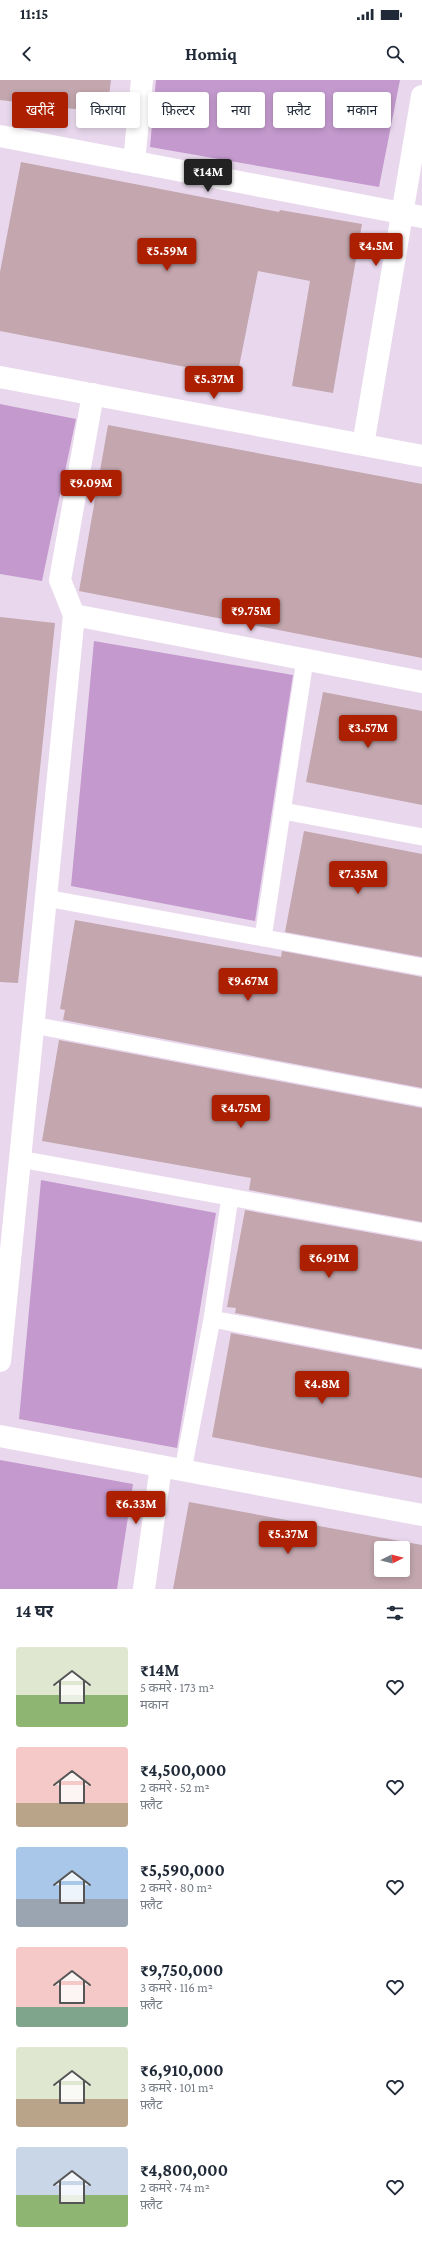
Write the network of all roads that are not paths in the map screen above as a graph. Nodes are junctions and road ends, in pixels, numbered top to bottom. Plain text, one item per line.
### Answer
1 (142, 80) edge
2 (422, 96) edge
3 (0, 136) edge
4 (134, 162) junction
5 (412, 215) edge
6 (0, 377) edge
7 (93, 394) junction
8 (363, 445) junction
9 (422, 456) edge
10 (74, 615) junction
11 (306, 660) junction
12 (422, 682) edge
13 (282, 810) junction
14 (422, 837) edge
15 (46, 898) junction
16 (263, 938) junction
17 (422, 967) edge
18 (33, 1025) junction
19 (422, 1098) edge
20 (20, 1159) junction
21 (230, 1197) junction
22 (422, 1232) edge
23 (212, 1318) junction
24 (422, 1359) edge
25 (0, 1361) edge
26 (0, 1436) edge
27 (161, 1466) junction
28 (183, 1470) junction
29 (422, 1515) edge
30 (144, 1589) edge

1 - 4 street
2 - 5 street
3 - 4 street
4 - 5 street
5 - 8 street
6 - 7 street
7 - 8 street
7 - 10 street
8 - 9 street
10 - 11 street
10 - 15 street
11 - 12 street
11 - 13 lane
13 - 14 lane
13 - 16 lane
15 - 16 lane
15 - 18 street
16 - 17 lane
18 - 19 lane
18 - 20 street
20 - 21 lane
20 - 25 street
21 - 22 lane
21 - 23 lane
23 - 24 lane
23 - 28 lane
26 - 27 street
27 - 28 street
27 - 30 street
28 - 29 street

